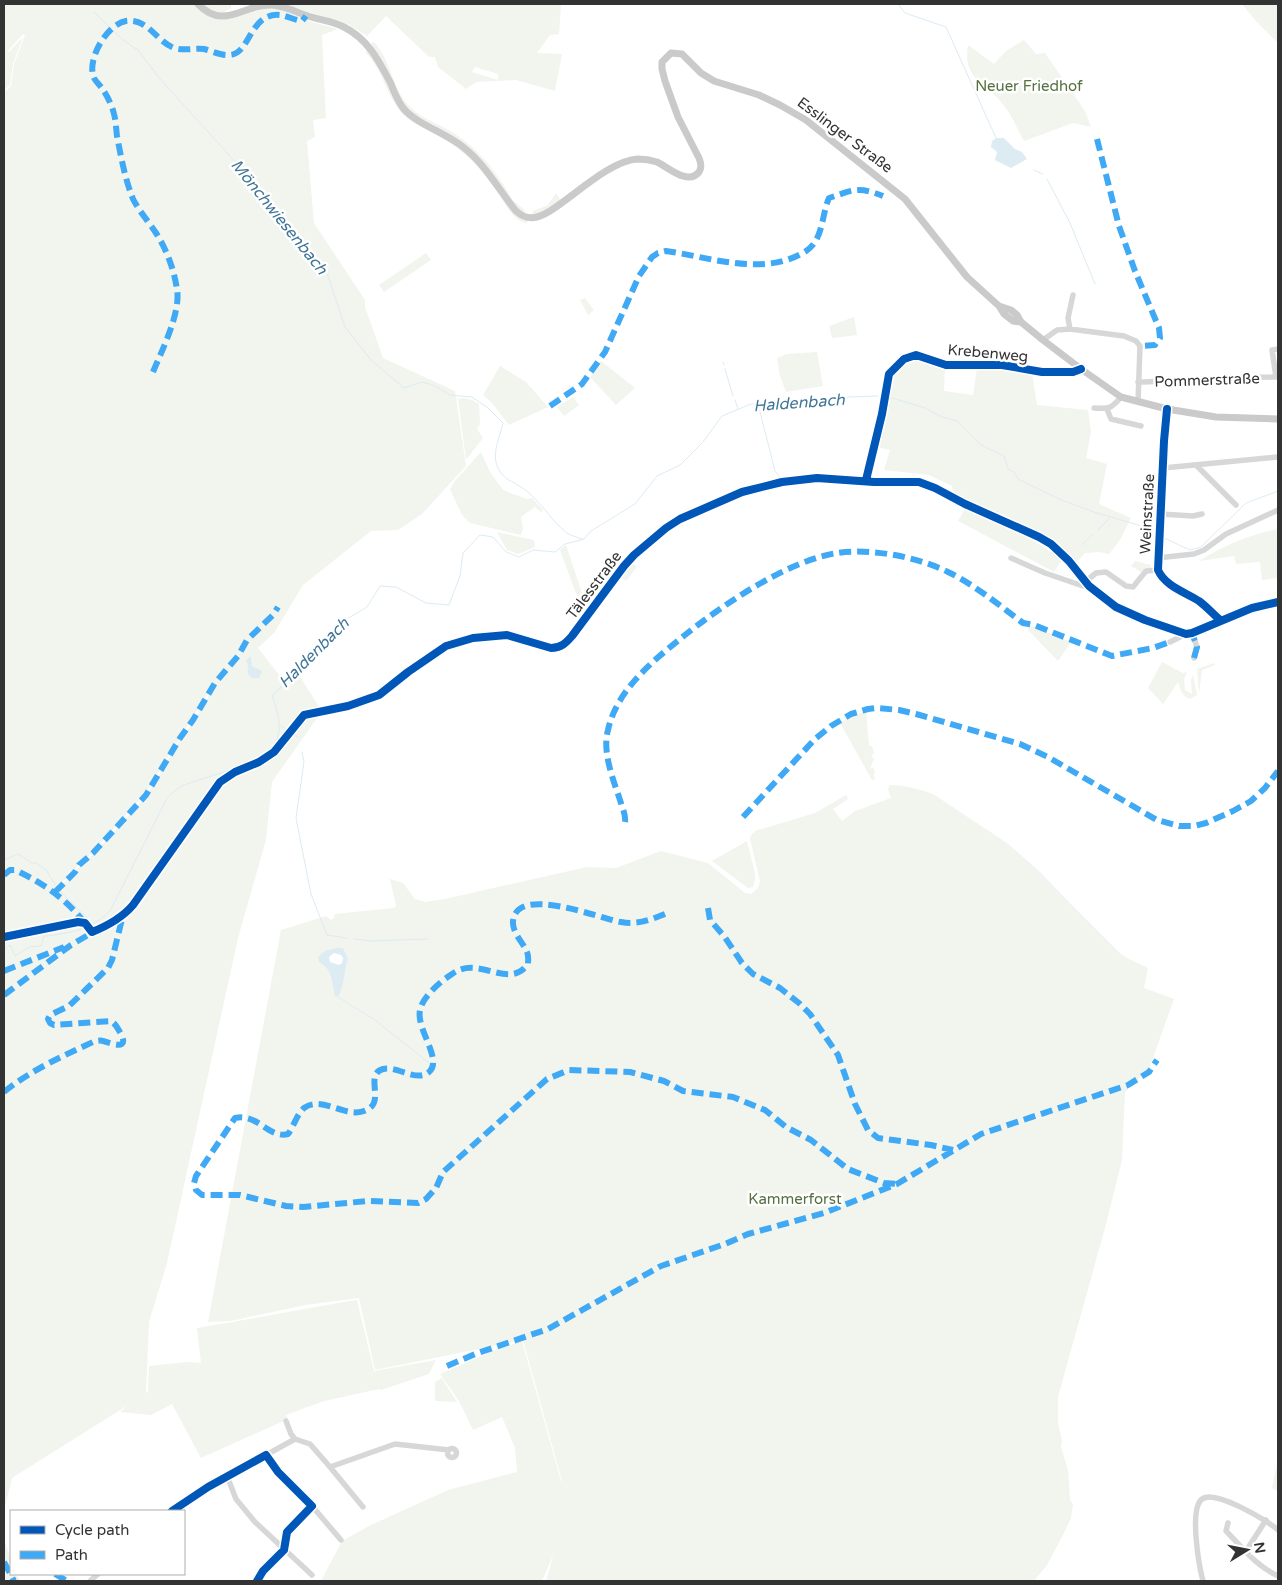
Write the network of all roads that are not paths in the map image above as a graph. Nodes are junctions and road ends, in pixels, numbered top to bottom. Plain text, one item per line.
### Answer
1 (198, 4) edge
2 (1073, 295) dead end
3 (1070, 329) junction
4 (1043, 340) junction
5 (1278, 349) edge
6 (1081, 369) junction
7 (1277, 377) edge
8 (1138, 382) junction
9 (1121, 396) junction
10 (1138, 402) junction
11 (1094, 408) dead end
12 (1107, 409) junction
13 (1167, 409) junction
14 (1278, 419) edge
15 (1141, 426) dead end
16 (1278, 457) edge
17 (1197, 466) junction
18 (1163, 468) junction
19 (866, 480) junction
20 (1236, 505) dead end
21 (1278, 510) edge
22 (1160, 514) junction
23 (1202, 514) dead end
24 (1011, 558) dead end
25 (1158, 558) junction
26 (1158, 570) junction
27 (1087, 584) junction
28 (1278, 602) edge
29 (1220, 620) junction
30 (1189, 633) junction
31 (1170, 642) dead end
32 (1194, 658) dead end
33 (110, 923) dead end
34 (286, 1421) dead end
35 (295, 1439) junction
36 (449, 1450) dead end
37 (266, 1456) junction
38 (330, 1467) junction
39 (227, 1476) junction
40 (312, 1506) junction
41 (363, 1507) dead end
42 (174, 1510) edge
43 (1266, 1520) junction
44 (1228, 1523) dead end
45 (1278, 1530) edge
46 (341, 1540) dead end
47 (284, 1550) junction
48 (1246, 1551) junction
49 (263, 1571) dead end
50 (312, 1575) dead end
51 (1278, 1576) edge
52 (1203, 1581) edge

1 - 4 main road, Esslinger Straße
2 - 3 street
3 - 4 street
3 - 8 street
4 - 6 main road, Esslinger Straße
5 - 7 street, Pommerstraße
6 - 9 main road, Esslinger Straße
6 - 19 street, Krebenweg
7 - 8 street, Pommerstraße
8 - 10 street
9 - 10 main road, Esslinger Straße
9 - 12 street
10 - 13 main road, Esslinger Straße
11 - 12 street
12 - 15 street
13 - 14 main road, Esslinger Straße
13 - 18 street, Weinstraße
16 - 17 street
17 - 18 street
17 - 20 street
18 - 22 street, Weinstraße
19 - 27 street, Tälesstraße
19 - 33 street, Tälesstraße
21 - 25 street
22 - 23 street
22 - 25 street, Weinstraße
24 - 27 street
25 - 26 street, Weinstraße
26 - 27 street
26 - 29 street, Weinstraße
27 - 30 street
28 - 29 street
29 - 30 street
30 - 31 street
30 - 32 street
34 - 35 street
35 - 37 street
35 - 38 street
36 - 38 street
37 - 39 street
37 - 40 street
38 - 41 street
39 - 42 street
39 - 47 street
40 - 46 street
40 - 47 street
43 - 45 street
43 - 48 street
43 - 52 street
44 - 48 street
47 - 49 street
47 - 50 street
48 - 51 street

